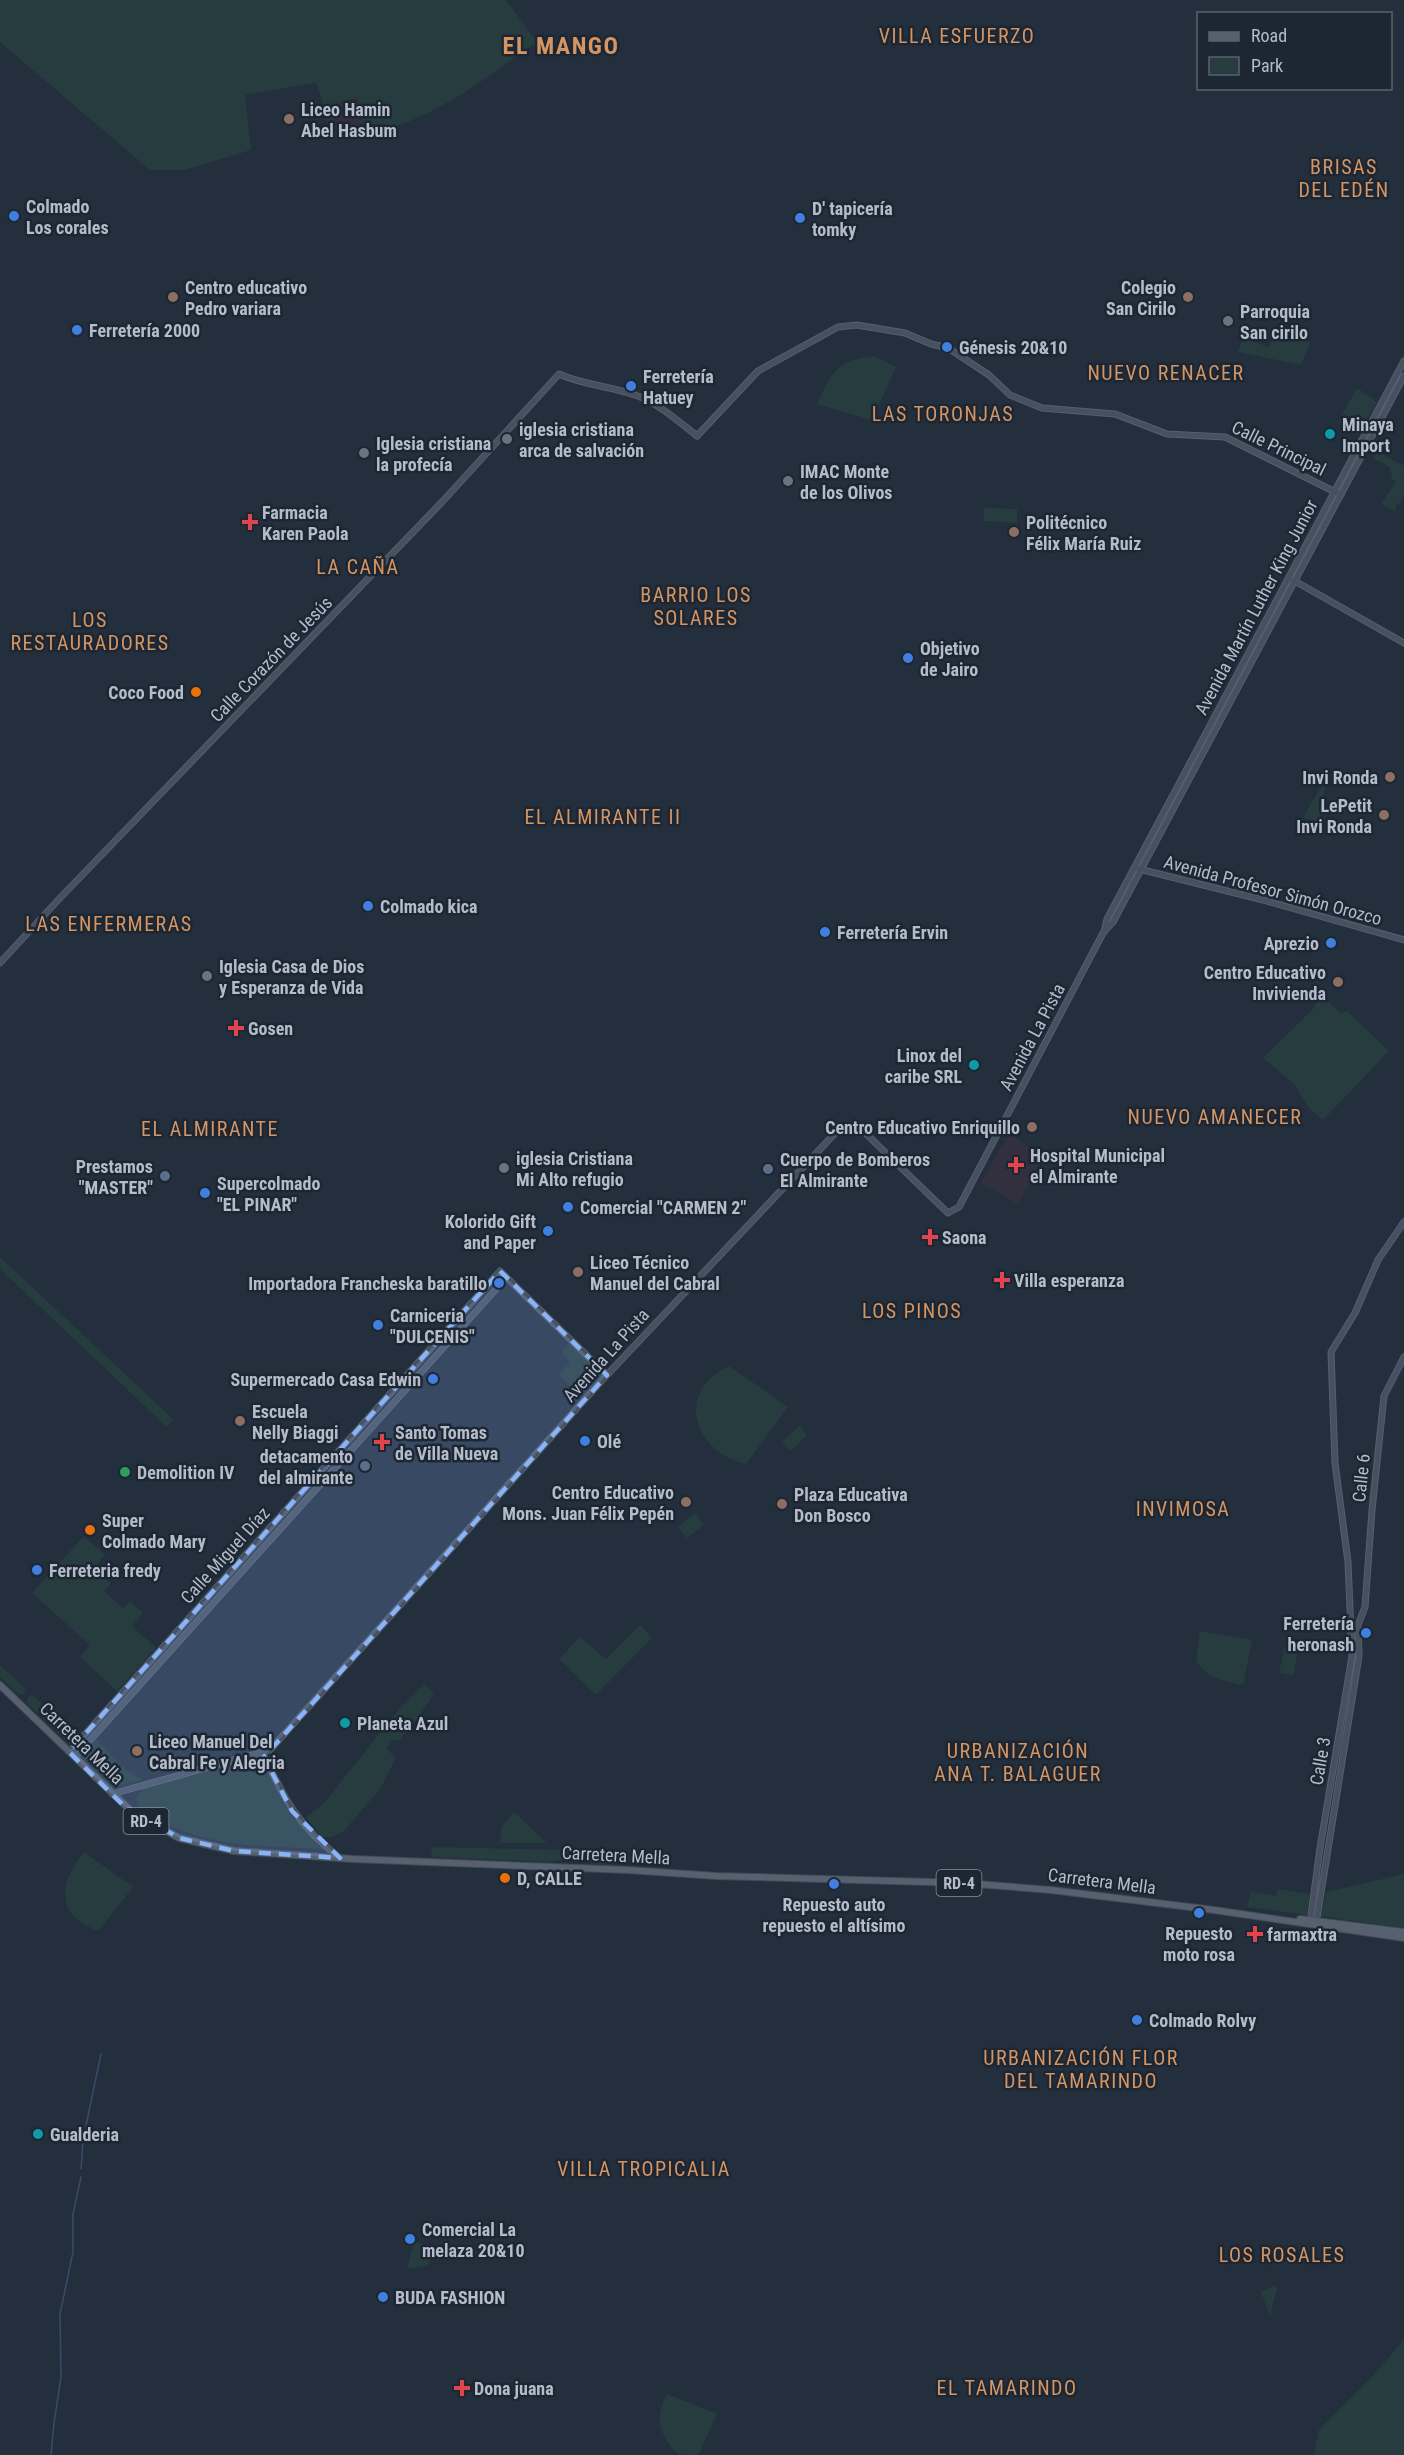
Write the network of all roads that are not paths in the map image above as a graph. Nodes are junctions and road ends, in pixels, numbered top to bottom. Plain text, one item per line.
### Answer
1 (1404, 361) edge
2 (559, 374) joint
3 (1404, 376) edge
4 (1335, 492) junction
5 (1341, 495) junction
6 (1289, 578) junction
7 (1296, 581) junction
8 (1404, 643) edge
9 (1137, 869) junction
10 (1404, 940) edge
11 (1, 962) edge
12 (1404, 1222) edge
13 (508, 1280) junction
14 (1404, 1357) edge
15 (608, 1375) junction
16 (1365, 1607) joint
17 (0, 1685) edge
18 (69, 1752) junction
19 (262, 1754) junction
20 (75, 1757) junction
21 (112, 1794) junction
22 (340, 1858) junction
23 (1313, 1923) junction
24 (1404, 1932) edge
25 (1404, 1938) edge

1 - 4 street, Avenida Martín Luther King Junior
2 - 4 street, Calle Principal
2 - 11 street, Calle Corazón de Jesús
3 - 5 street, Avenida Martín Luther King Junior
4 - 5 street, Calle Principal
4 - 6 street, Avenida Martín Luther King Junior
5 - 7 street, Avenida Martín Luther King Junior
6 - 7 street
6 - 9 street, Avenida Martín Luther King Junior
7 - 8 street
7 - 9 street, Avenida Martín Luther King Junior
9 - 10 street, Avenida Profesor Simón Orozco
9 - 15 street, Avenida La Pista
12 - 23 street, Calle 3
13 - 15 street
13 - 18 street, Calle Miguel Díaz
13 - 20 street, Calle Miguel Díaz
14 - 16 street, Calle 6
15 - 19 street, Avenida La Pista
16 - 23 street, Calle 3
17 - 18 main road, Carretera Mella / RD-4
18 - 20 main road, Carretera Mella / RD-4
19 - 21 street, Avenida La Pista
19 - 22 street
20 - 21 main road, Carretera Mella / RD-4
21 - 22 main road, Carretera Mella / RD-4
22 - 23 main road, Carretera Mella / RD-4
23 - 24 main road, RD-4
23 - 25 main road, RD-4

